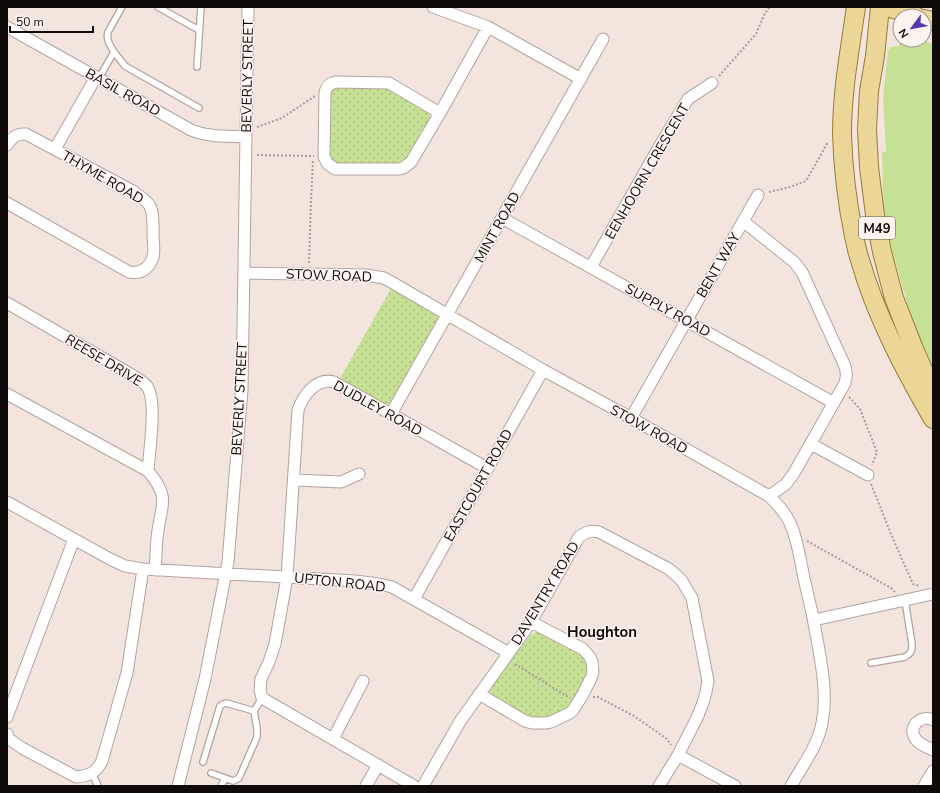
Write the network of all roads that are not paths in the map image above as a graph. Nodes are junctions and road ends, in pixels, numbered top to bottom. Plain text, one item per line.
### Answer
1 (122, 7) edge
2 (158, 7) edge
3 (201, 7) edge
4 (248, 7) edge
5 (433, 7) edge
6 (856, 7) edge
7 (880, 7) edge
8 (7, 27) edge
9 (488, 27) junction
10 (200, 30) junction
11 (603, 39) dead end
12 (114, 52) junction
13 (197, 67) dead end
14 (97, 78) junction
15 (580, 79) junction
16 (712, 83) road end
17 (199, 108) dead end
18 (440, 113) junction
19 (246, 132) junction
20 (7, 145) edge
21 (55, 149) junction
22 (758, 195) road end
23 (7, 203) edge
24 (502, 218) junction
25 (743, 220) junction
26 (591, 267) junction
27 (244, 273) junction
28 (7, 303) edge
29 (448, 314) junction
30 (686, 320) junction
31 (543, 370) junction
32 (933, 392) edge
33 (7, 394) edge
34 (834, 403) junction
35 (391, 414) junction
36 (631, 418) junction
37 (933, 419) edge
38 (811, 444) junction
39 (487, 468) junction
40 (148, 471) junction
41 (359, 474) dead end
42 (868, 475) road end
43 (294, 480) junction
44 (769, 496) junction
45 (7, 502) edge
46 (74, 539) junction
47 (143, 569) junction
48 (155, 570) junction
49 (226, 573) junction
50 (287, 577) junction
51 (930, 591) edge
52 (414, 599) junction
53 (904, 600) junction
54 (814, 620) junction
55 (531, 622) junction
56 (510, 657) junction
57 (871, 663) dead end
58 (363, 681) dead end
59 (479, 694) junction
60 (262, 698) junction
61 (254, 711) junction
62 (7, 717) edge
63 (933, 720) edge
64 (8, 737) edge
65 (333, 739) junction
66 (933, 750) edge
67 (678, 755) junction
68 (203, 762) dead end
69 (378, 765) junction
70 (933, 771) edge
71 (92, 773) junction
72 (211, 773) dead end
73 (225, 778) junction
74 (98, 786) edge
75 (178, 786) edge
76 (221, 786) edge
77 (366, 786) edge
78 (414, 786) edge
79 (423, 786) edge
80 (659, 786) edge
81 (735, 786) edge
82 (791, 786) edge
83 (924, 786) edge

1 - 12 lane
2 - 10 lane
3 - 10 lane
4 - 19 street, BEVERLY STREET
5 - 9 street
6 - 37 main road, M49
7 - 32 main road, M49
8 - 14 street, BASIL ROAD
9 - 15 street
9 - 18 street
10 - 13 lane
11 - 15 street, MINT ROAD
12 - 14 lane
12 - 17 lane
14 - 19 street, BASIL ROAD
14 - 21 street
15 - 24 street, MINT ROAD
16 - 26 street, EENHOORN CRESCENT
18 - 18 street
19 - 27 street, BEVERLY STREET
20 - 21 street, THYME ROAD
21 - 23 street, THYME ROAD
22 - 25 street, BENT WAY
24 - 26 street, SUPPLY ROAD
24 - 29 street, MINT ROAD
25 - 30 street, BENT WAY
25 - 34 street
26 - 30 street, SUPPLY ROAD
27 - 29 street, STOW ROAD
27 - 49 street, BEVERLY STREET
28 - 40 street, REESE DRIVE
29 - 31 street, STOW ROAD
29 - 35 street, MINT ROAD
30 - 34 street, SUPPLY ROAD
30 - 36 street, BENT WAY
31 - 36 street, STOW ROAD
31 - 39 street, EASTCOURT ROAD
33 - 40 street
34 - 38 street
35 - 39 street, DUDLEY ROAD
35 - 43 street, DUDLEY ROAD
36 - 44 street, STOW ROAD
38 - 42 street
38 - 44 street
39 - 52 street, EASTCOURT ROAD
40 - 48 street
41 - 43 street
43 - 50 street, DUDLEY ROAD
44 - 54 street, STOW ROAD
45 - 46 street, UPTON ROAD
46 - 47 street, UPTON ROAD
46 - 62 street
47 - 48 street, UPTON ROAD
47 - 71 street
48 - 49 street, UPTON ROAD
49 - 50 street, UPTON ROAD
49 - 75 street, BEVERLY STREET
50 - 52 street, UPTON ROAD
50 - 60 street
51 - 53 street
52 - 56 street, UPTON ROAD
53 - 54 street
53 - 57 lane
54 - 82 street, STOW ROAD
55 - 56 street, DAVENTRY ROAD
55 - 59 street
55 - 67 street, DAVENTRY ROAD
56 - 59 street, DAVENTRY ROAD
58 - 65 street
59 - 79 street, DAVENTRY ROAD
60 - 61 lane
60 - 65 street
61 - 68 lane
61 - 73 lane
63 - 66 street
64 - 71 street
65 - 69 street
67 - 80 street, DAVENTRY ROAD
67 - 81 street
69 - 77 street
69 - 78 street
70 - 83 street
71 - 74 lane
72 - 73 lane
73 - 76 lane

